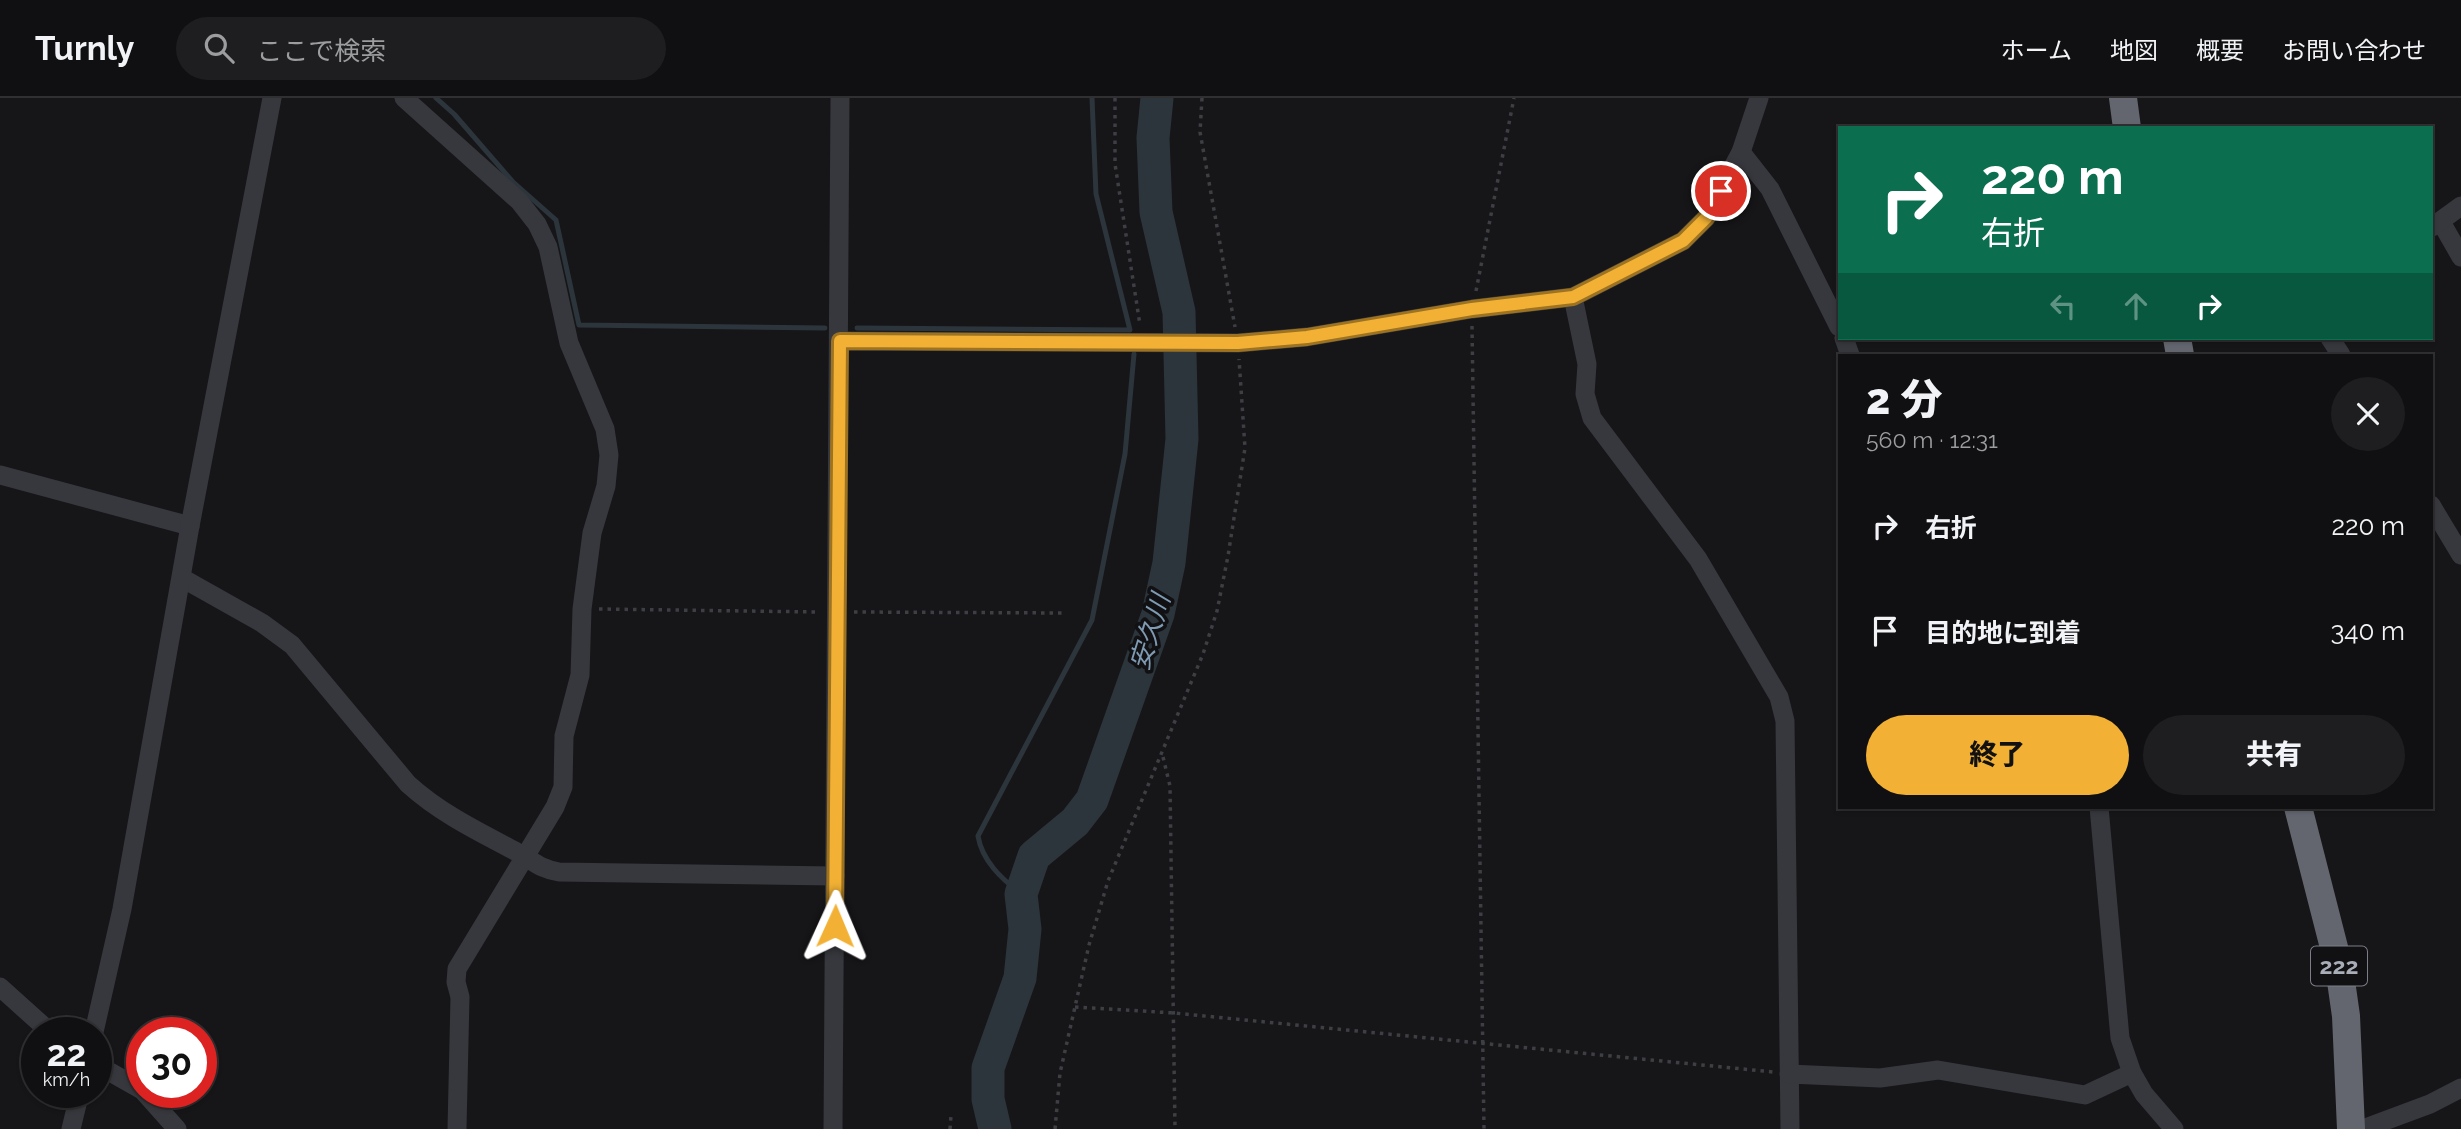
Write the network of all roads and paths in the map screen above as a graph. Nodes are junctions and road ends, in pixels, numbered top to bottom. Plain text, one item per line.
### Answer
1 (272, 98) edge
2 (404, 98) edge
3 (840, 98) edge
4 (1115, 98) edge
5 (1202, 98) edge
6 (1514, 98) edge
7 (1759, 98) edge
8 (2123, 98) edge
9 (2127, 126) edge
10 (1741, 152) junction
11 (2461, 206) edge
12 (2436, 225) edge
13 (2461, 257) edge
14 (1573, 297) junction
15 (1472, 309) junction
16 (1838, 325) edge
17 (840, 341) junction
18 (1142, 341) junction
19 (1238, 343) junction
20 (0, 475) edge
21 (2433, 508) edge
22 (190, 526) junction
23 (2461, 555) edge
24 (182, 578) junction
25 (582, 609) junction
26 (837, 612) junction
27 (1065, 613) dead end
28 (1163, 755) junction
29 (2099, 809) edge
30 (2299, 809) edge
31 (525, 857) junction
32 (835, 876) junction
33 (0, 987) edge
34 (1076, 1007) junction
35 (1174, 1013) junction
36 (33, 1017) edge
37 (97, 1017) edge
38 (1483, 1043) junction
39 (2132, 1073) junction
40 (1789, 1074) junction
41 (2461, 1088) edge
42 (76, 1108) edge
43 (158, 1108) edge
44 (951, 1115) dead end
45 (71, 1129) edge
46 (177, 1129) edge
47 (457, 1129) edge
48 (833, 1129) edge
49 (950, 1129) edge
50 (1055, 1129) edge
51 (1175, 1129) edge
52 (1484, 1129) edge
53 (1790, 1129) edge
54 (2174, 1129) edge
55 (2351, 1129) edge
56 (2363, 1129) edge

1 - 22 street
2 - 25 street
3 - 17 street
4 - 18 path
5 - 19 path
6 - 15 path
7 - 10 street
8 - 9 highway
10 - 14 street
10 - 16 street
11 - 12 street
12 - 13 street
14 - 15 street
14 - 40 street
15 - 19 street
15 - 38 path
17 - 18 street
17 - 26 street
18 - 19 street
19 - 28 path
20 - 22 street
21 - 23 street
22 - 24 street
24 - 31 street
24 - 37 street
25 - 26 path
25 - 31 street
26 - 27 path
26 - 32 street
28 - 34 path
28 - 35 path
29 - 39 street
30 - 55 highway, 222
31 - 32 street
31 - 47 street
32 - 48 street
33 - 36 street
34 - 35 path
34 - 50 path
35 - 38 path
35 - 51 path
38 - 40 path
38 - 52 path
39 - 40 street
39 - 54 street
40 - 53 street
41 - 56 street
42 - 45 street
43 - 46 street
44 - 49 path

